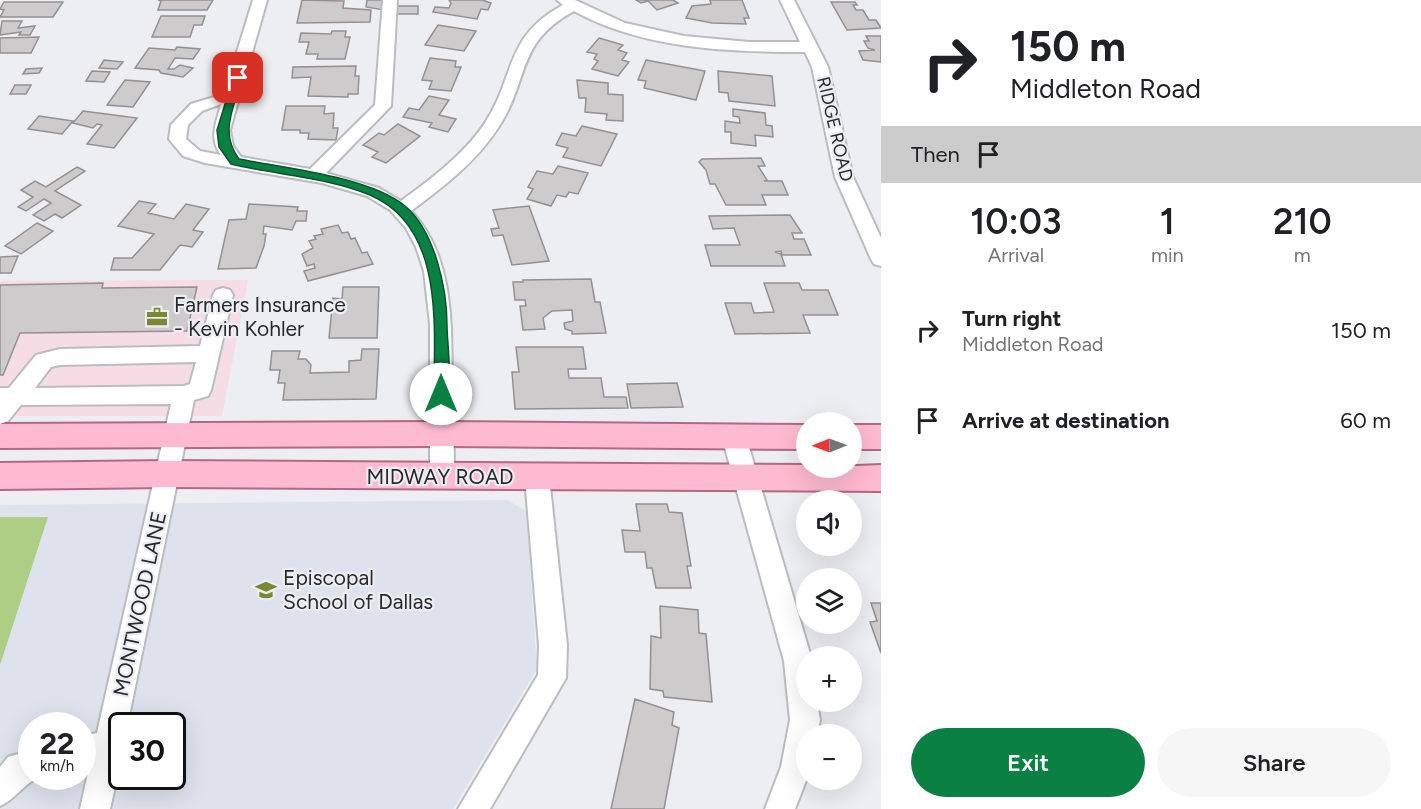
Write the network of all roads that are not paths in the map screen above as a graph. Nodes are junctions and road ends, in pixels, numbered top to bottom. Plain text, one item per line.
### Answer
1 (260, 0) edge
2 (390, 0) edge
3 (787, 0) edge
4 (568, 3) edge
5 (812, 47) junction
6 (232, 98) junction
7 (235, 161) junction
8 (312, 177) junction
9 (402, 209) junction
10 (881, 259) edge
11 (223, 295) dead end
12 (209, 354) junction
13 (184, 395) junction
14 (4, 402) edge
15 (175, 434) junction
16 (442, 434) junction
17 (0, 436) edge
18 (734, 437) junction
19 (796, 437) edge
20 (862, 437) edge
21 (881, 437) edge
22 (168, 474) junction
23 (0, 476) edge
24 (442, 477) junction
25 (537, 477) junction
26 (881, 478) edge
27 (745, 479) junction
28 (96, 747) edge
29 (18, 769) edge
30 (96, 790) edge
31 (0, 791) edge
32 (96, 809) edge
33 (473, 809) edge
34 (780, 809) edge

1 - 6 street
2 - 8 street
3 - 5 street, RIDGE ROAD
4 - 5 street
4 - 9 street
5 - 10 street, RIDGE ROAD
6 - 7 street
6 - 7 street
7 - 8 street
8 - 9 street
9 - 16 street
11 - 12 street
12 - 13 street
12 - 14 street
13 - 14 street
13 - 15 street, MONTWOOD LANE
15 - 16 main road, MIDWAY ROAD
15 - 17 main road, MIDWAY ROAD
15 - 22 street, MONTWOOD LANE
16 - 18 main road, MIDWAY ROAD
16 - 24 street
18 - 19 main road, MIDWAY ROAD
18 - 27 street
20 - 21 main road
22 - 23 main road, MIDWAY ROAD
22 - 24 main road, MIDWAY ROAD
22 - 28 street, MONTWOOD LANE
24 - 25 main road, MIDWAY ROAD
25 - 27 main road, MIDWAY ROAD
25 - 33 street
26 - 27 main road, MIDWAY ROAD
27 - 34 street
29 - 31 street
30 - 32 street, MONTWOOD LANE

